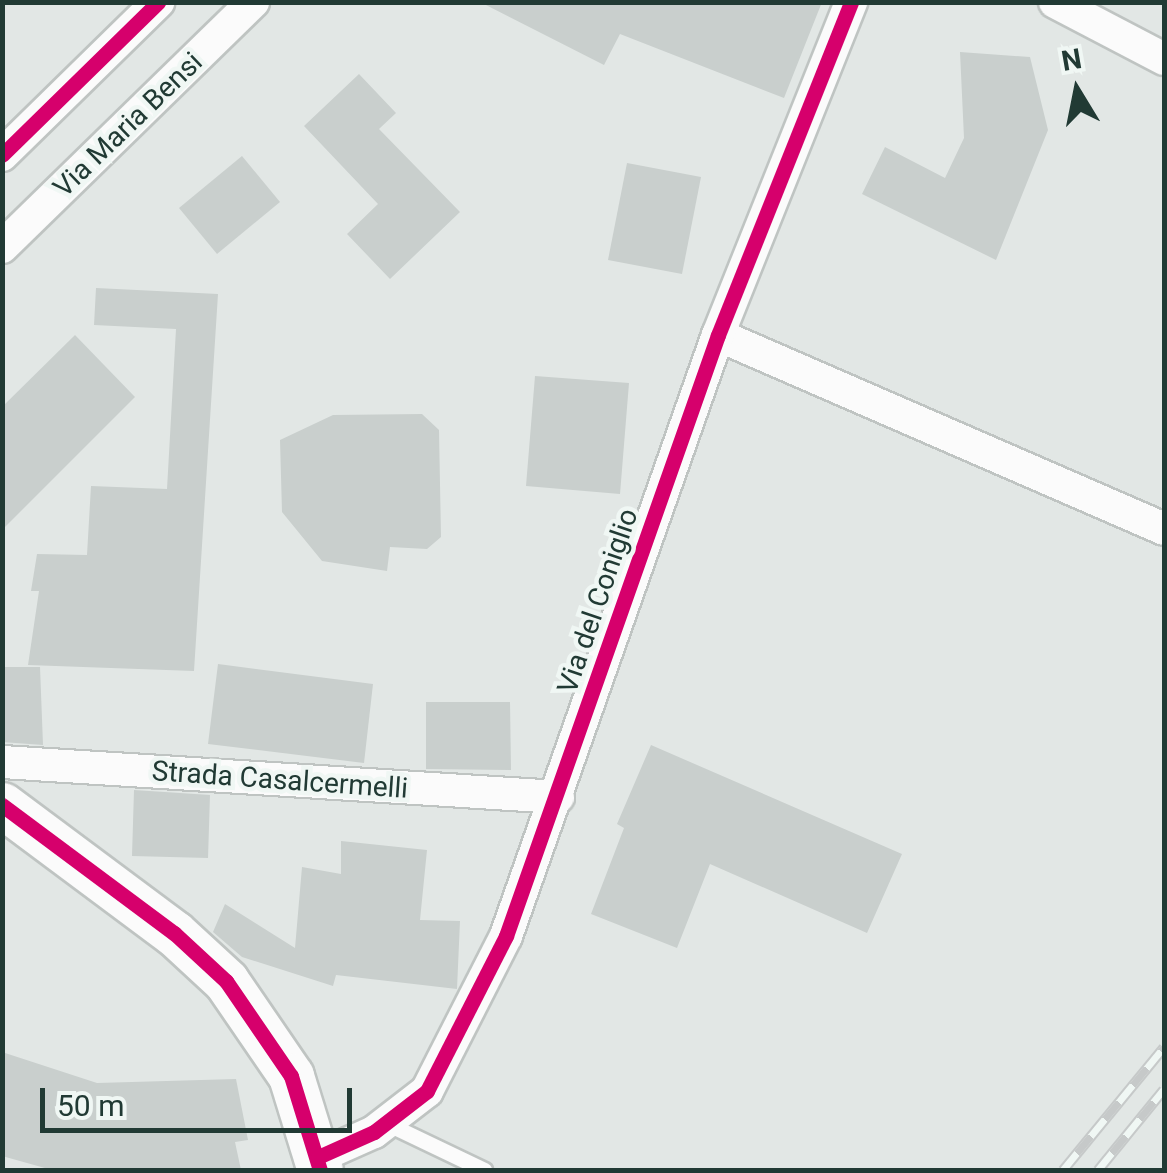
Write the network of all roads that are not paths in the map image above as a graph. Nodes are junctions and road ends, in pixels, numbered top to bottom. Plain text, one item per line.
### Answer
1 (158, 2) edge
2 (253, 2) edge
3 (851, 2) edge
4 (1055, 2) edge
5 (1164, 59) edge
6 (2, 155) edge
7 (2, 246) edge
8 (718, 335) junction
9 (1164, 529) edge
10 (2, 762) edge
11 (558, 798) junction
12 (2, 805) edge
13 (386, 1122) junction
14 (319, 1164) edge
15 (484, 1170) edge

1 - 6 street
2 - 7 street, Via Maria Bensi
3 - 8 street, Via del Coniglio
4 - 5 street
8 - 9 street
8 - 11 street, Via del Coniglio
10 - 11 street, Strada Casalcermelli
11 - 13 street, Via del Coniglio
12 - 14 main road
13 - 14 street, Via del Coniglio
13 - 15 lane

